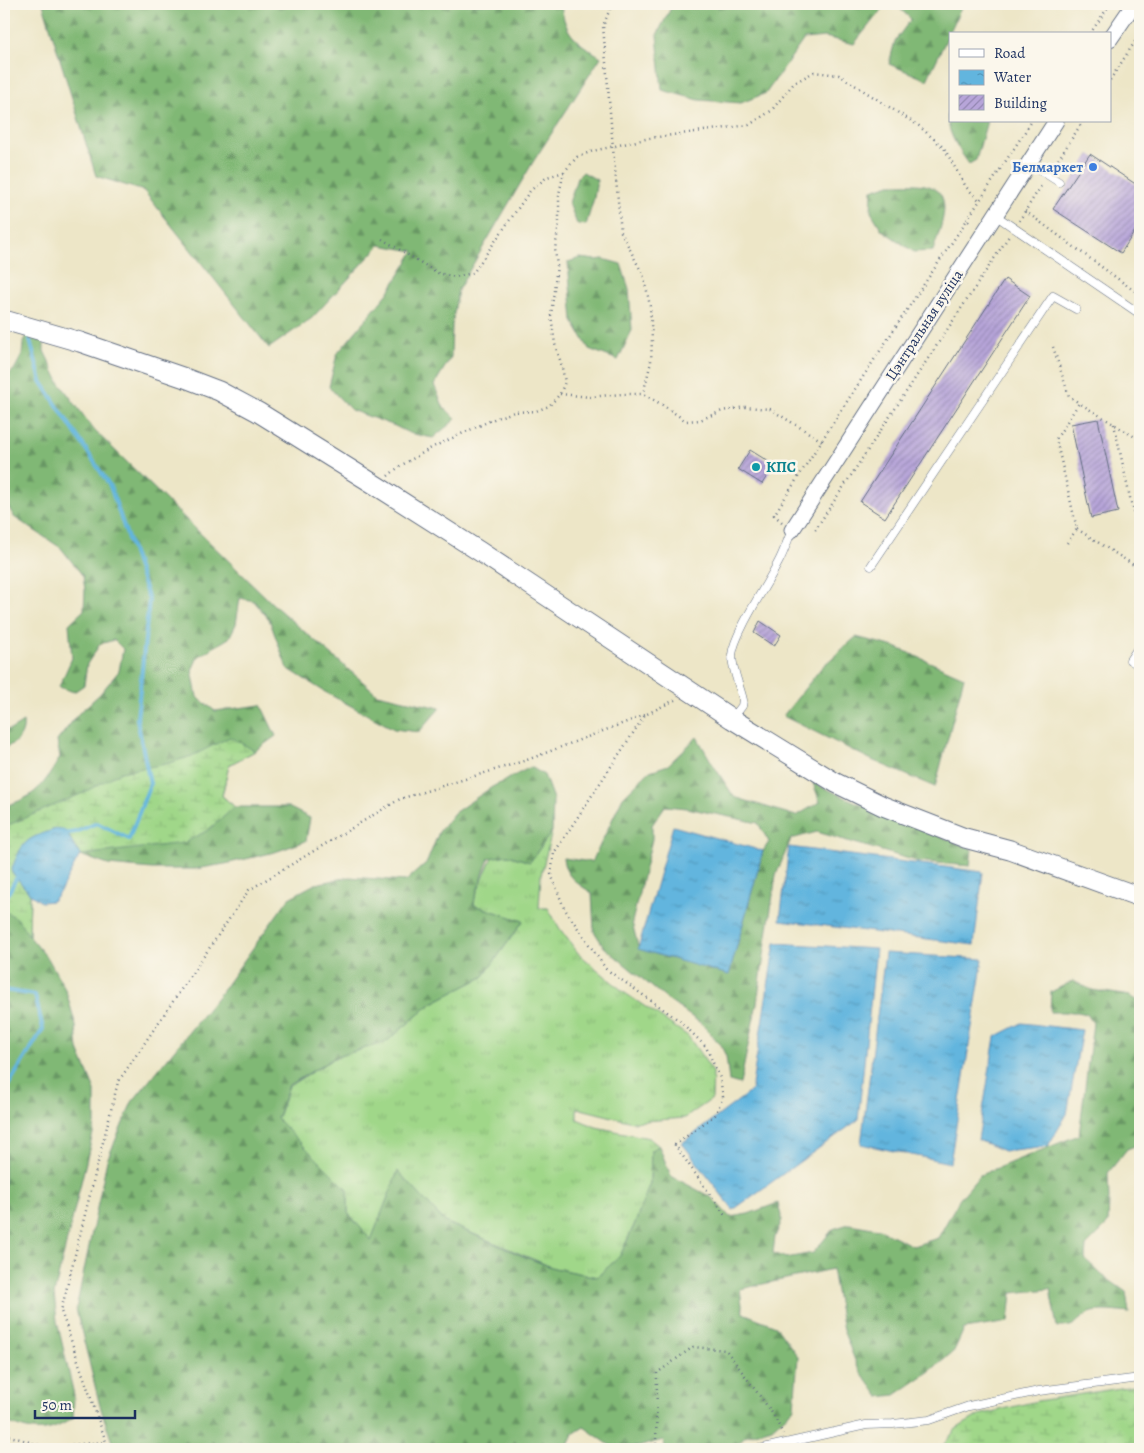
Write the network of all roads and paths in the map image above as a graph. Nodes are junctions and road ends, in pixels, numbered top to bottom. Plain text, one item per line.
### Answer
1 (612, 4) edge
2 (1110, 4) edge
3 (1134, 4) edge
4 (1091, 32) edge
5 (1140, 34) edge
6 (1112, 36) edge
7 (1112, 77) edge
8 (1031, 122) edge
9 (1055, 122) edge
10 (1082, 122) edge
11 (613, 148) junction
12 (1029, 163) junction
13 (564, 172) junction
14 (1048, 175) junction
15 (1059, 182) dead end
16 (980, 201) junction
17 (1025, 212) junction
18 (995, 215) junction
19 (967, 220) junction
20 (1014, 228) junction
21 (984, 232) junction
22 (382, 239) dead end
23 (1003, 244) junction
24 (1140, 295) edge
25 (1076, 309) dead end
26 (1140, 314) edge
27 (4, 320) edge
28 (1053, 347) dead end
29 (560, 394) junction
30 (643, 394) junction
31 (1079, 403) junction
32 (1114, 424) junction
33 (1140, 440) edge
34 (822, 441) junction
35 (377, 486) junction
36 (1077, 529) junction
37 (792, 530) junction
38 (815, 530) dead end
39 (1067, 543) dead end
40 (1140, 544) edge
41 (872, 566) dead end
42 (1140, 569) edge
43 (1140, 645) edge
44 (1140, 666) edge
45 (691, 692) junction
46 (645, 716) junction
47 (732, 719) junction
48 (1140, 897) edge
49 (726, 1217) dead end
50 (1140, 1378) edge
51 (4, 1434) edge
52 (106, 1442) junction
53 (787, 1442) junction
54 (111, 1449) edge
55 (656, 1449) edge
56 (759, 1449) edge

1 - 11 path
2 - 4 path
3 - 6 street
5 - 7 path
8 - 16 path
9 - 12 street, Цэнтральная вуліца
10 - 14 path
11 - 13 path
11 - 16 path
11 - 30 path
12 - 14 lane
12 - 18 street, Цэнтральная вуліца
13 - 22 path
13 - 29 path
14 - 15 lane
14 - 17 path
16 - 19 path
17 - 20 path
17 - 24 path
18 - 20 lane
18 - 21 street, Цэнтральная вуліца
19 - 21 path
19 - 34 path
20 - 23 path
20 - 26 lane
21 - 23 path
21 - 37 street, Цэнтральная вуліца
23 - 38 path
25 - 41 lane
27 - 35 street
28 - 31 path
29 - 30 path
29 - 35 path
30 - 34 path
31 - 32 path
31 - 36 path
32 - 33 path
32 - 40 path
34 - 37 path
35 - 45 street
36 - 39 path
36 - 42 path
37 - 47 lane
43 - 44 lane
45 - 46 path
45 - 47 street
46 - 49 path
46 - 52 path
47 - 48 street
50 - 53 lane
51 - 52 path
52 - 54 path
53 - 55 path
53 - 56 lane

